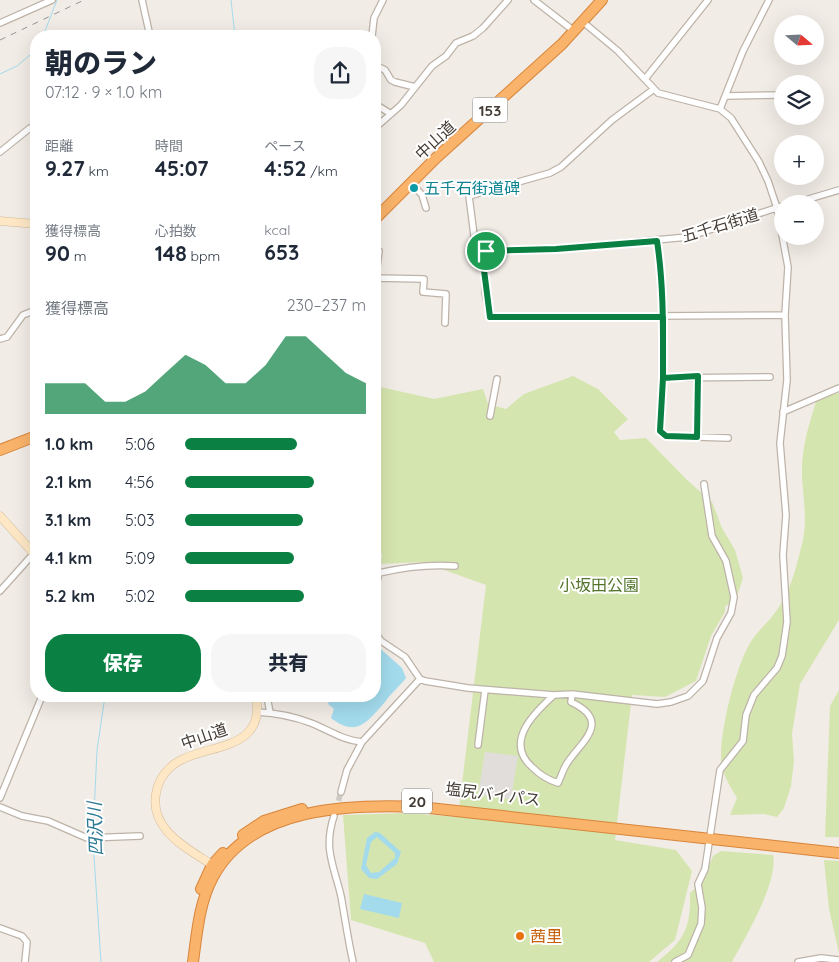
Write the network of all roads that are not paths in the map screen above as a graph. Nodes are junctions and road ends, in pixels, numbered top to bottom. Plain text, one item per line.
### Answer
1 (52, 0) edge
2 (142, 0) edge
3 (382, 0) edge
4 (508, 0) edge
5 (534, 0) edge
6 (602, 0) edge
7 (708, 0) edge
8 (769, 0) edge
9 (583, 22) junction
10 (0, 23) edge
11 (149, 30) edge
12 (373, 30) edge
13 (574, 31) junction
14 (381, 68) edge
15 (645, 79) junction
16 (415, 87) junction
17 (654, 89) junction
18 (774, 95) edge
19 (726, 96) junction
20 (381, 108) edge
21 (720, 109) junction
22 (391, 114) junction
23 (381, 123) edge
24 (30, 128) edge
25 (0, 152) edge
26 (412, 184) junction
27 (839, 190) edge
28 (775, 195) edge
29 (822, 195) edge
30 (426, 208) dead end
31 (774, 209) edge
32 (381, 213) edge
33 (0, 221) edge
34 (30, 224) edge
35 (657, 241) junction
36 (785, 245) edge
37 (486, 251) junction
38 (381, 278) edge
39 (30, 312) edge
40 (785, 315) junction
41 (663, 317) junction
42 (445, 323) dead end
43 (0, 339) edge
44 (698, 376) junction
45 (770, 377) dead end
46 (663, 378) junction
47 (497, 379) dead end
48 (839, 388) edge
49 (782, 412) junction
50 (490, 416) dead end
51 (663, 433) junction
52 (697, 437) junction
53 (30, 438) edge
54 (728, 438) dead end
55 (658, 440) dead end
56 (0, 450) edge
57 (704, 484) dead end
58 (0, 516) edge
59 (30, 548) edge
60 (30, 558) edge
61 (455, 566) dead end
62 (381, 573) edge
63 (0, 591) edge
64 (381, 641) edge
65 (420, 679) junction
66 (485, 690) junction
67 (572, 694) junction
68 (554, 695) junction
69 (40, 702) edge
70 (256, 702) edge
71 (268, 702) edge
72 (257, 712) junction
73 (270, 713) junction
74 (362, 742) junction
75 (478, 744) dead end
76 (341, 792) tunnel mouth
77 (0, 798) edge
78 (0, 807) edge
79 (334, 816) tunnel mouth
80 (140, 836) dead end
81 (710, 839) junction
82 (836, 852) edge
83 (215, 867) junction
84 (0, 928) edge
85 (839, 960) edge
86 (25, 962) edge
87 (192, 962) edge
88 (353, 962) edge
89 (675, 962) edge
90 (798, 962) edge

1 - 10 street
2 - 11 street
3 - 12 street
4 - 16 street
5 - 13 street
6 - 9 highway, 中山道 / 153
7 - 15 street
8 - 19 street
9 - 13 highway, 中山道 / 153
9 - 15 street
13 - 26 highway, 中山道 / 153
14 - 16 street
15 - 17 street
16 - 22 street
17 - 21 street
17 - 37 street, 五千石街道
18 - 19 street
19 - 21 street
20 - 22 street
21 - 28 street
22 - 23 street
24 - 25 street
26 - 30 street
26 - 32 highway, 中山道 / 153
27 - 29 street
31 - 35 street, 五千石街道
33 - 34 street
35 - 37 street, 五千石街道
35 - 41 street
36 - 40 street
37 - 41 street
38 - 42 street
39 - 43 street
40 - 41 street
40 - 49 street
41 - 46 street
44 - 45 street
44 - 46 street
44 - 52 street
46 - 51 street
47 - 50 street
48 - 49 street
49 - 81 street
51 - 52 street
51 - 55 street
52 - 54 street
53 - 56 highway
57 - 67 street
58 - 59 street
60 - 63 street
61 - 62 street
64 - 65 street
65 - 66 street
65 - 74 street
66 - 68 street
66 - 75 street
67 - 68 street
67 - 68 street
69 - 77 street
70 - 72 street
71 - 73 street
72 - 73 street
72 - 83 street, 中山道
73 - 74 street
74 - 76 street
78 - 80 street
79 - 88 street
81 - 82 highway, 塩尻バイパス / 20
81 - 83 highway, 塩尻バイパス / 20
81 - 89 street
83 - 87 highway, 20
84 - 86 street
85 - 90 street

